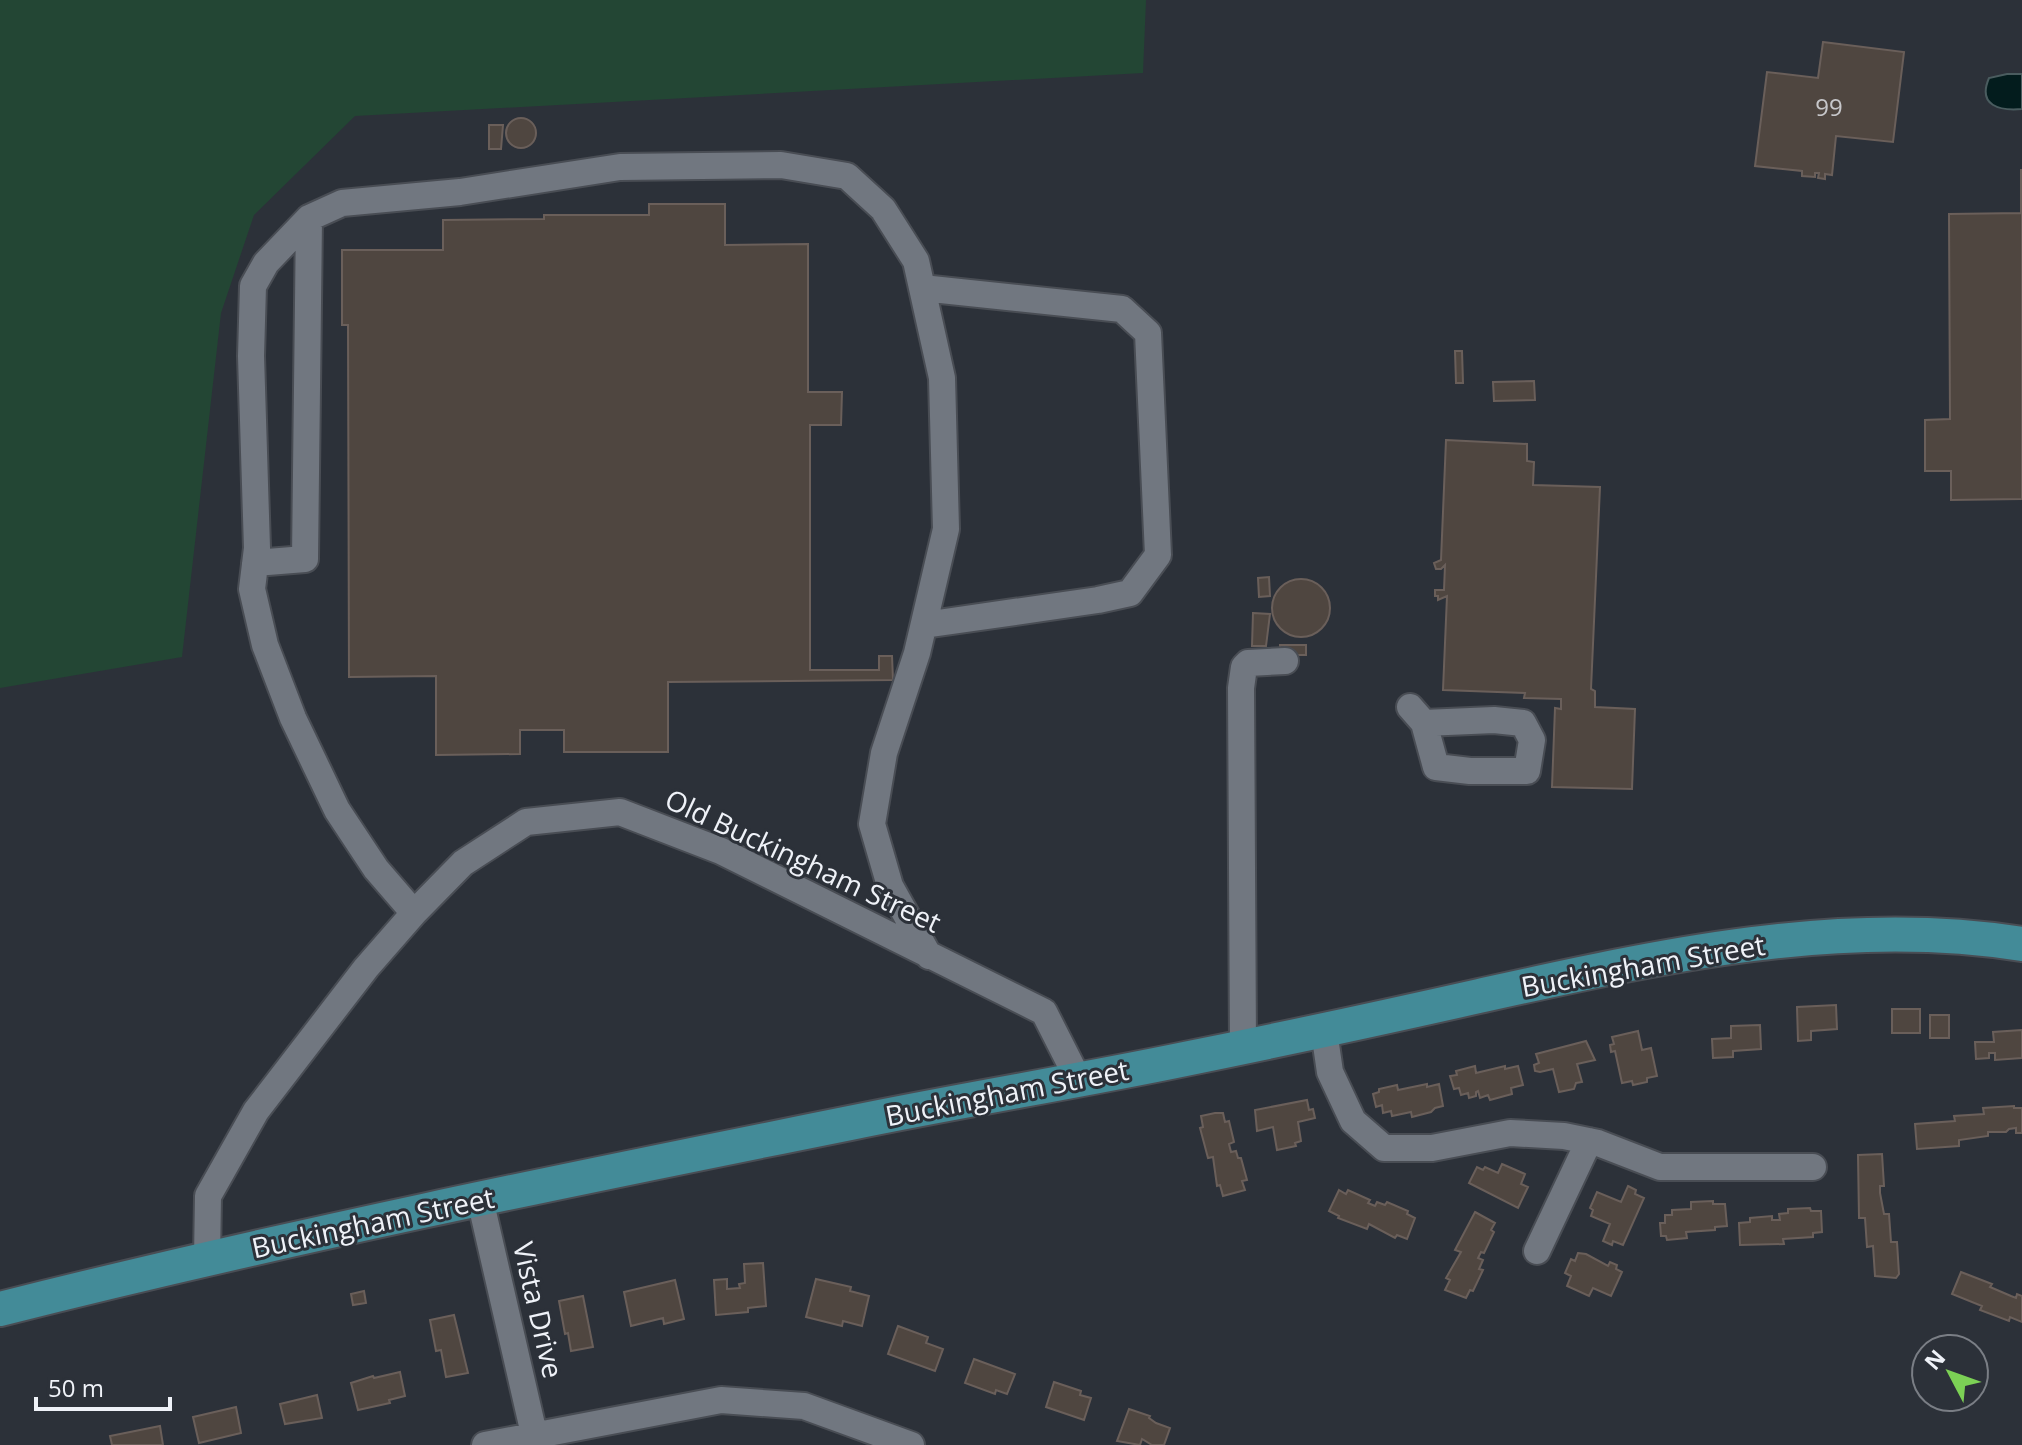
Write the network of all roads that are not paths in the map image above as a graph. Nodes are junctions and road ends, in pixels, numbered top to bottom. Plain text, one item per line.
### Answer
1 (309, 218) junction
2 (922, 288) junction
3 (255, 563) junction
4 (924, 625) junction
5 (1285, 661) dead end
6 (414, 913) junction
7 (2022, 944) edge
8 (929, 956) junction
9 (1324, 1031) junction
10 (1243, 1047) junction
11 (1079, 1081) junction
12 (1589, 1141) junction
13 (1813, 1167) dead end
14 (480, 1199) junction
15 (1537, 1251) dead end
16 (207, 1259) junction
17 (0, 1309) edge
18 (534, 1434) junction
19 (485, 1445) edge
20 (911, 1445) edge

1 - 2 street
1 - 3 street
1 - 3 street
2 - 4 street
2 - 4 street
3 - 6 street
4 - 8 street
5 - 10 street
6 - 8 street, Old Buckingham Street
6 - 16 street, Old Buckingham Street
7 - 9 main road, Buckingham Street
8 - 11 street, Old Buckingham Street
9 - 10 main road, Buckingham Street
9 - 12 street
10 - 11 main road, Buckingham Street
11 - 14 main road, Buckingham Street
12 - 13 street
12 - 15 street
14 - 16 main road, Buckingham Street
14 - 18 street, Vista Drive
16 - 17 main road, Buckingham Street
18 - 19 street
18 - 20 street

